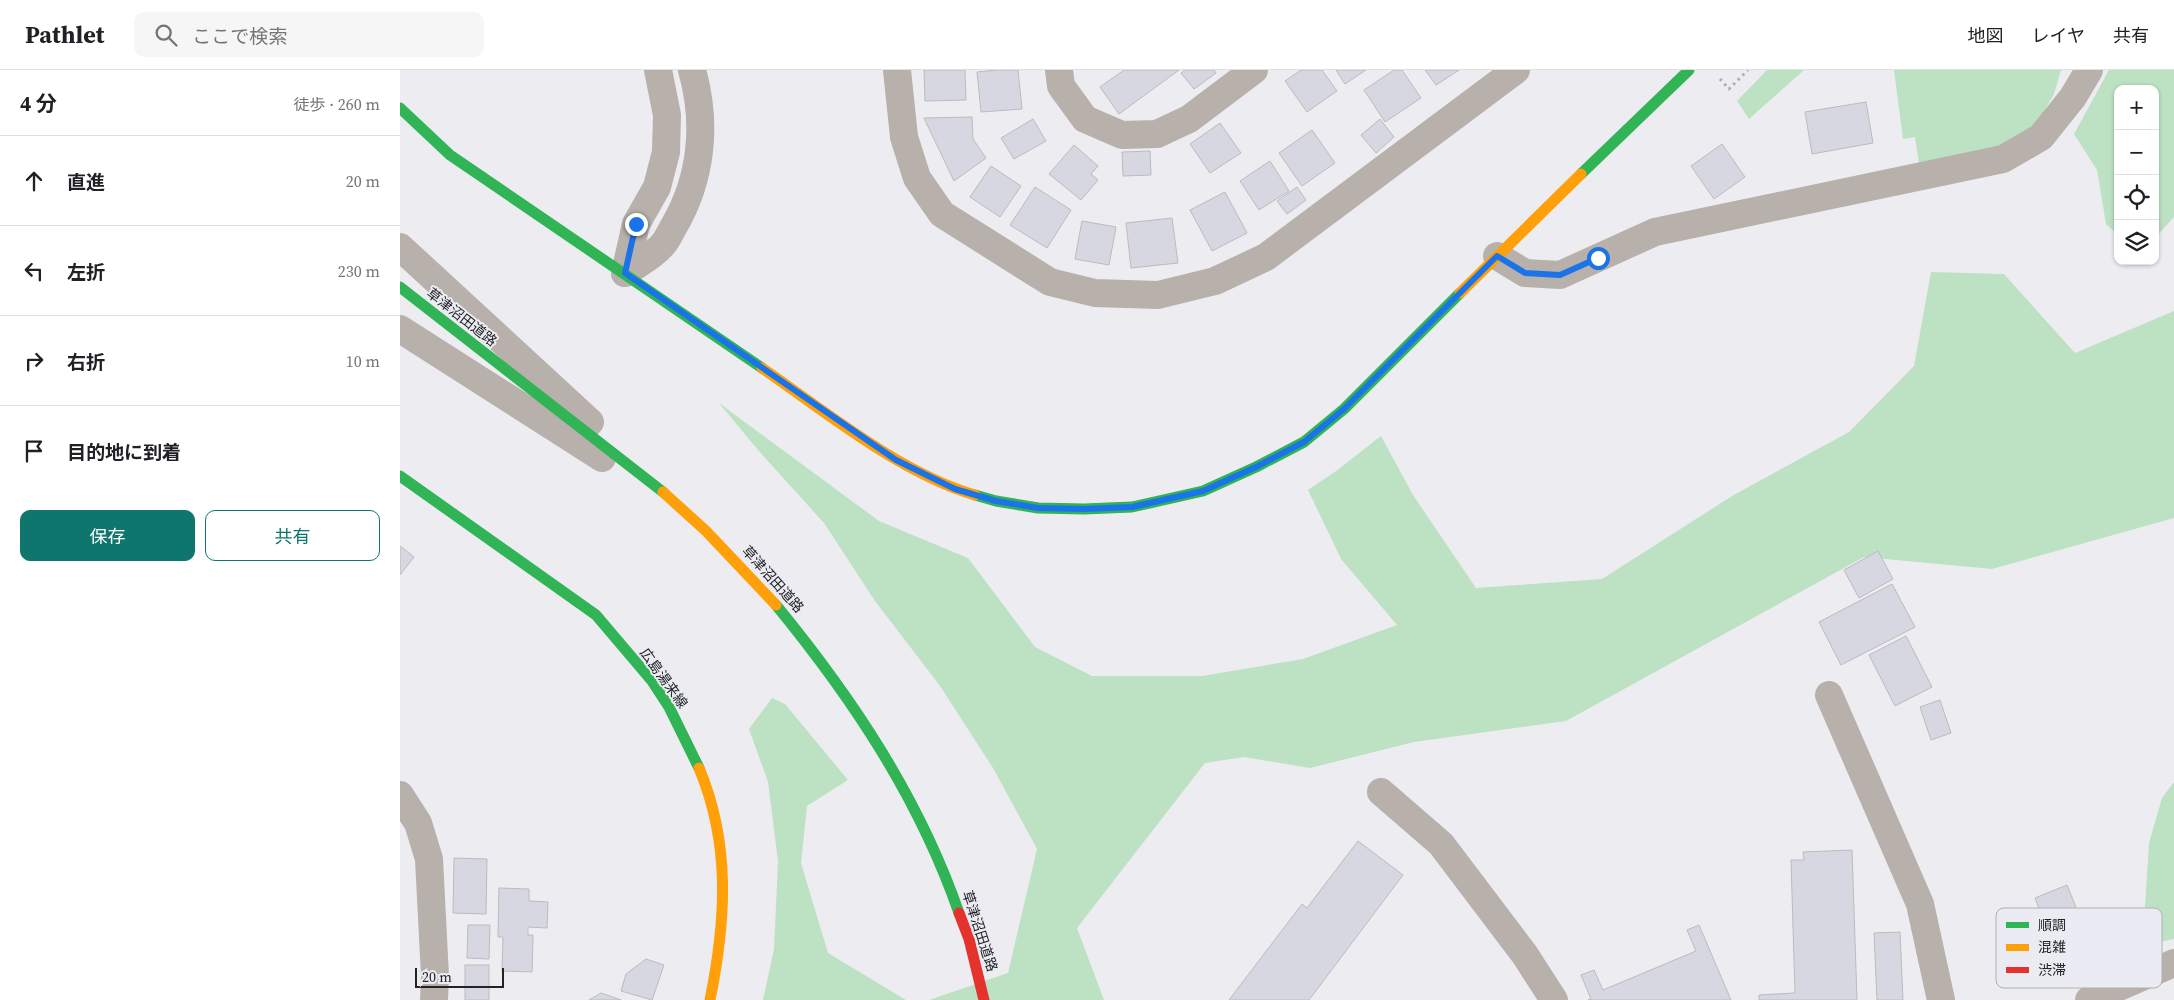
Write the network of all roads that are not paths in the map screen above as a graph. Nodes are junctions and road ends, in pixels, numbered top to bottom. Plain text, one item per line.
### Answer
1 (658, 70) edge
2 (692, 70) edge
3 (897, 70) edge
4 (1059, 70) edge
5 (1254, 70) edge
6 (1516, 70) edge
7 (1689, 70) edge
8 (2089, 70) edge
9 (400, 108) edge
10 (400, 246) edge
11 (1497, 256) junction
12 (625, 273) junction
13 (400, 287) edge
14 (400, 329) edge
15 (400, 476) edge
16 (691, 516) junction
17 (1829, 695) dead end
18 (1381, 792) dead end
19 (400, 795) edge
20 (2174, 963) edge
21 (2162, 968) edge
22 (2117, 988) edge
23 (434, 1000) edge
24 (710, 1000) edge
25 (984, 1000) edge
26 (1554, 1000) edge
27 (1940, 1000) edge
28 (2089, 1000) edge

1 - 12 street
2 - 12 street
3 - 6 street
4 - 5 street
7 - 11 street
8 - 11 street
9 - 12 street
10 - 16 street
11 - 12 street
13 - 16 street, 草津沼田道路
14 - 16 street
15 - 24 street, 広島湯来線
16 - 25 street, 草津沼田道路
17 - 27 street
18 - 26 street
19 - 23 street
20 - 21 street
22 - 28 street

